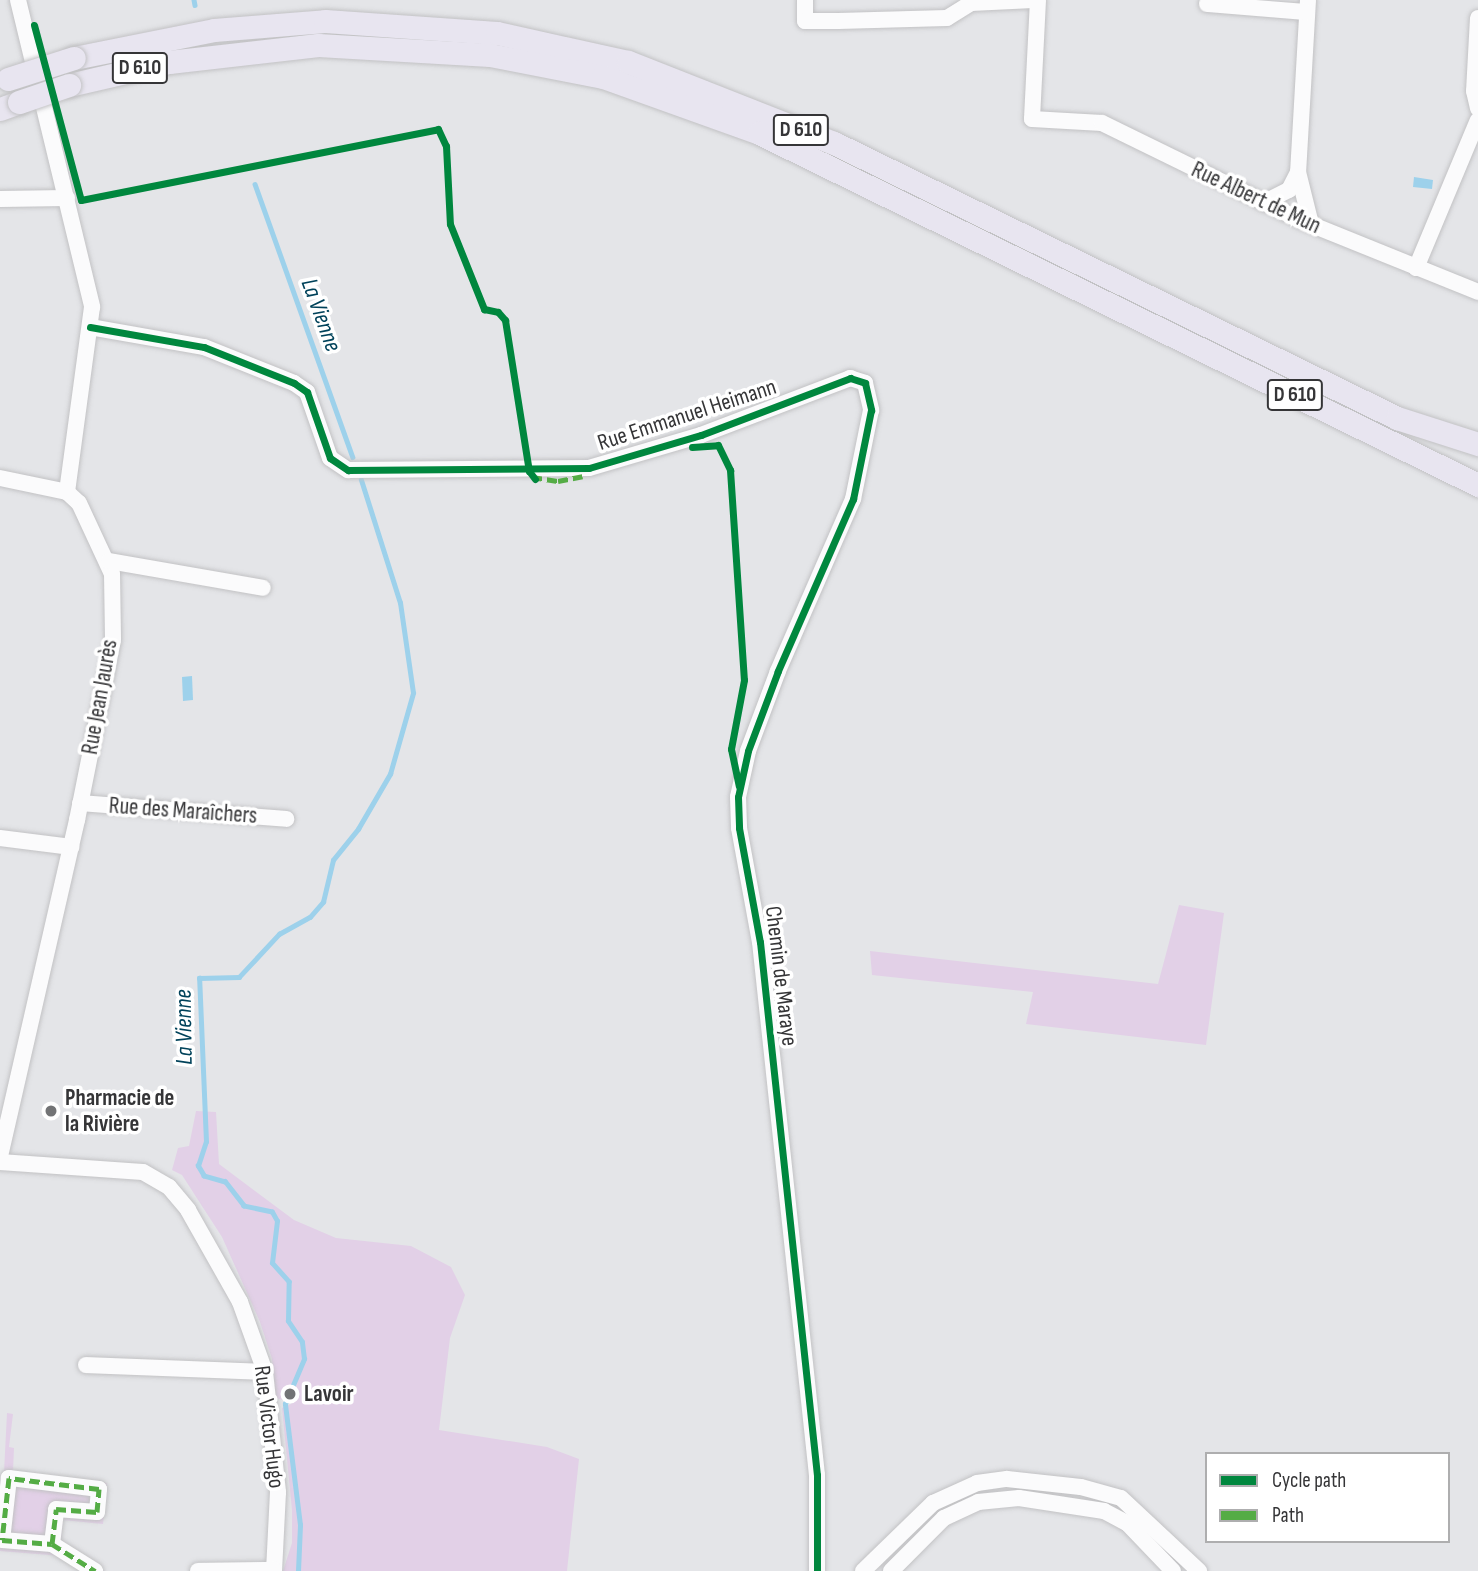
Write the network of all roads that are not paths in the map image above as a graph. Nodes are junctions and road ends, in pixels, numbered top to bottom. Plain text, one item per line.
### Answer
1 (18, 0) edge
2 (805, 0) edge
3 (1035, 0) edge
4 (1207, 4) dead end
5 (1307, 6) edge
6 (1478, 18) edge
7 (4, 81) edge
8 (10, 106) edge
9 (1478, 109) edge
10 (1478, 120) edge
11 (1298, 172) junction
12 (67, 198) junction
13 (0, 199) edge
14 (1263, 203) junction
15 (1311, 224) junction
16 (1416, 268) junction
17 (1478, 292) edge
18 (90, 327) junction
19 (850, 378) joint
20 (1361, 425) junction
21 (1478, 444) edge
22 (1478, 467) edge
23 (0, 478) edge
24 (1478, 485) edge
25 (67, 492) junction
26 (109, 561) junction
27 (263, 588) dead end
28 (80, 803) junction
29 (286, 819) dead end
30 (0, 838) edge
31 (71, 847) junction
32 (0, 1155) edge
33 (0, 1162) edge
34 (86, 1365) dead end
35 (265, 1372) junction
36 (57, 1485) junction
37 (56, 1509) junction
38 (52, 1544) junction
39 (95, 1571) edge
40 (198, 1571) edge
41 (274, 1571) edge
42 (817, 1571) edge
43 (863, 1571) edge
44 (891, 1571) edge
45 (1172, 1571) edge
46 (1199, 1571) edge

1 - 12 street
2 - 3 street
3 - 14 street, Rue Albert de Mun
4 - 5 street
5 - 11 street
6 - 9 street
7 - 21 highway, D 610, bridge
8 - 20 highway, D 610, bridge
10 - 16 street
11 - 14 street
11 - 15 street
12 - 13 street
12 - 18 street
14 - 15 street, Rue Albert de Mun
15 - 16 street, Rue Albert de Mun
16 - 17 street, Rue Albert de Mun
18 - 19 street, Rue Emmanuel Heimann
18 - 25 street
19 - 42 street, Chemin de Maraye
20 - 22 highway, D 610
20 - 24 highway
23 - 25 street
25 - 26 street, Rue Jean Jaurès
26 - 27 street
26 - 28 street, Rue Jean Jaurès
28 - 29 street, Rue des Maraîchers
28 - 31 street, Rue Jean Jaurès
30 - 31 street
31 - 32 street, Rue Jean Jaurès
33 - 35 street, Rue Victor Hugo
34 - 35 street
35 - 41 street, Rue Victor Hugo
36 - 37 street
36 - 37 street
36 - 38 street
37 - 38 street
38 - 39 street
40 - 41 street
43 - 46 street
44 - 45 street

